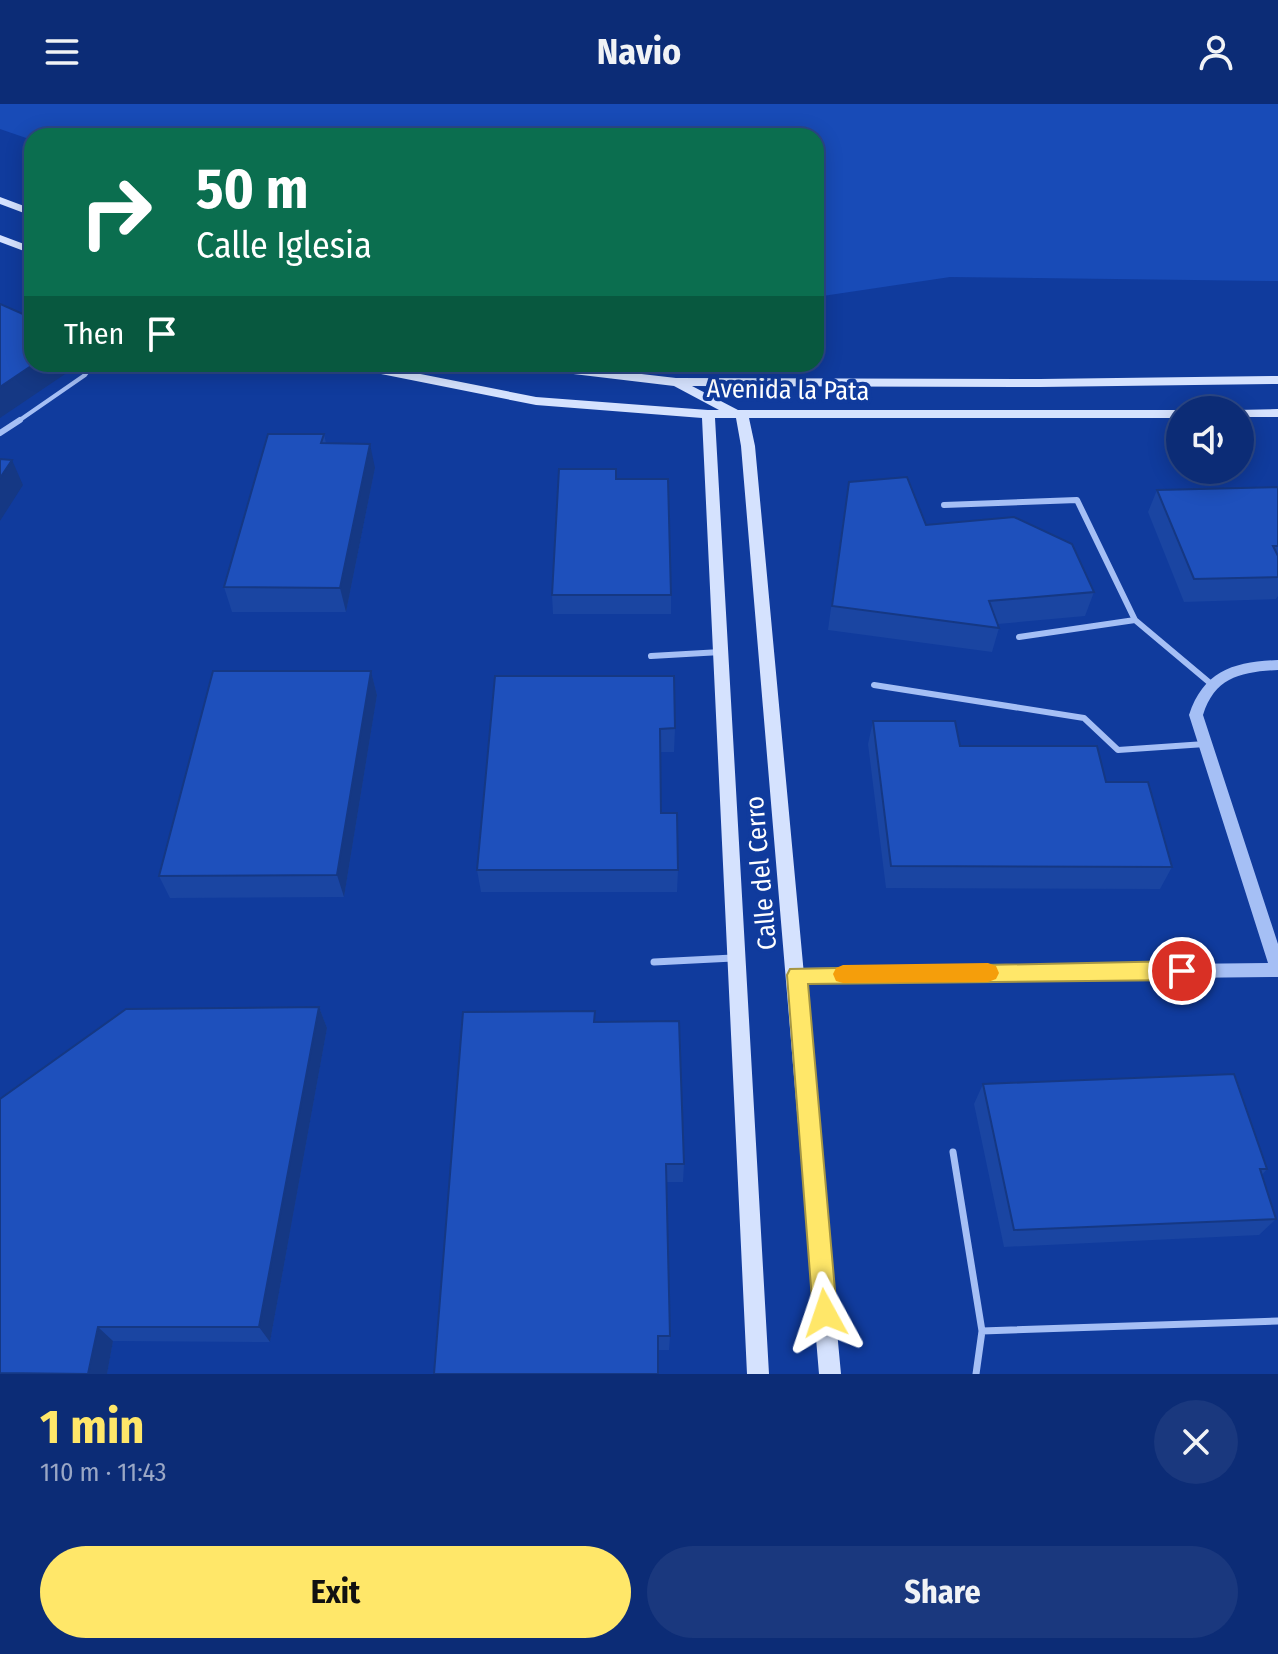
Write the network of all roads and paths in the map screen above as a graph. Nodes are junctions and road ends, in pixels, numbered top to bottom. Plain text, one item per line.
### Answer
1 (0, 200) edge
2 (24, 210) edge
3 (0, 238) edge
4 (24, 248) edge
5 (87, 372) edge
6 (391, 372) edge
7 (591, 372) edge
8 (1278, 380) edge
9 (676, 382) junction
10 (1254, 413) edge
11 (1278, 413) edge
12 (708, 414) junction
13 (1166, 414) edge
14 (742, 416) junction
15 (0, 433) edge
16 (944, 505) dead end
17 (1135, 620) junction
18 (1019, 637) dead end
19 (721, 652) junction
20 (651, 656) dead end
21 (1278, 665) edge
22 (1210, 683) junction
23 (874, 685) dead end
24 (1205, 744) junction
25 (737, 957) junction
26 (654, 962) dead end
27 (1278, 969) edge
28 (797, 975) junction
29 (953, 1152) dead end
30 (1278, 1321) edge
31 (982, 1331) junction
32 (758, 1374) edge
33 (830, 1374) edge
34 (976, 1374) edge

1 - 2 main road
3 - 4 main road
5 - 15 lane
6 - 12 main road, Avenida la Pata
7 - 9 main road, Avenida la Pata
8 - 9 main road, Avenida la Pata
9 - 14 main road
10 - 11 main road
12 - 14 main road, Avenida la Pata
12 - 19 main road, Calle del Cerro
13 - 14 main road, Avenida la Pata
14 - 28 main road, Calle del Cerro
16 - 17 lane
17 - 18 lane
17 - 22 lane
19 - 20 lane
19 - 25 main road, Calle del Cerro
21 - 22 street
22 - 24 street
23 - 24 lane
24 - 27 street
25 - 26 lane
25 - 32 main road, Calle del Cerro
27 - 28 street
28 - 33 main road, Calle del Cerro
29 - 31 lane
30 - 31 lane
31 - 34 lane

